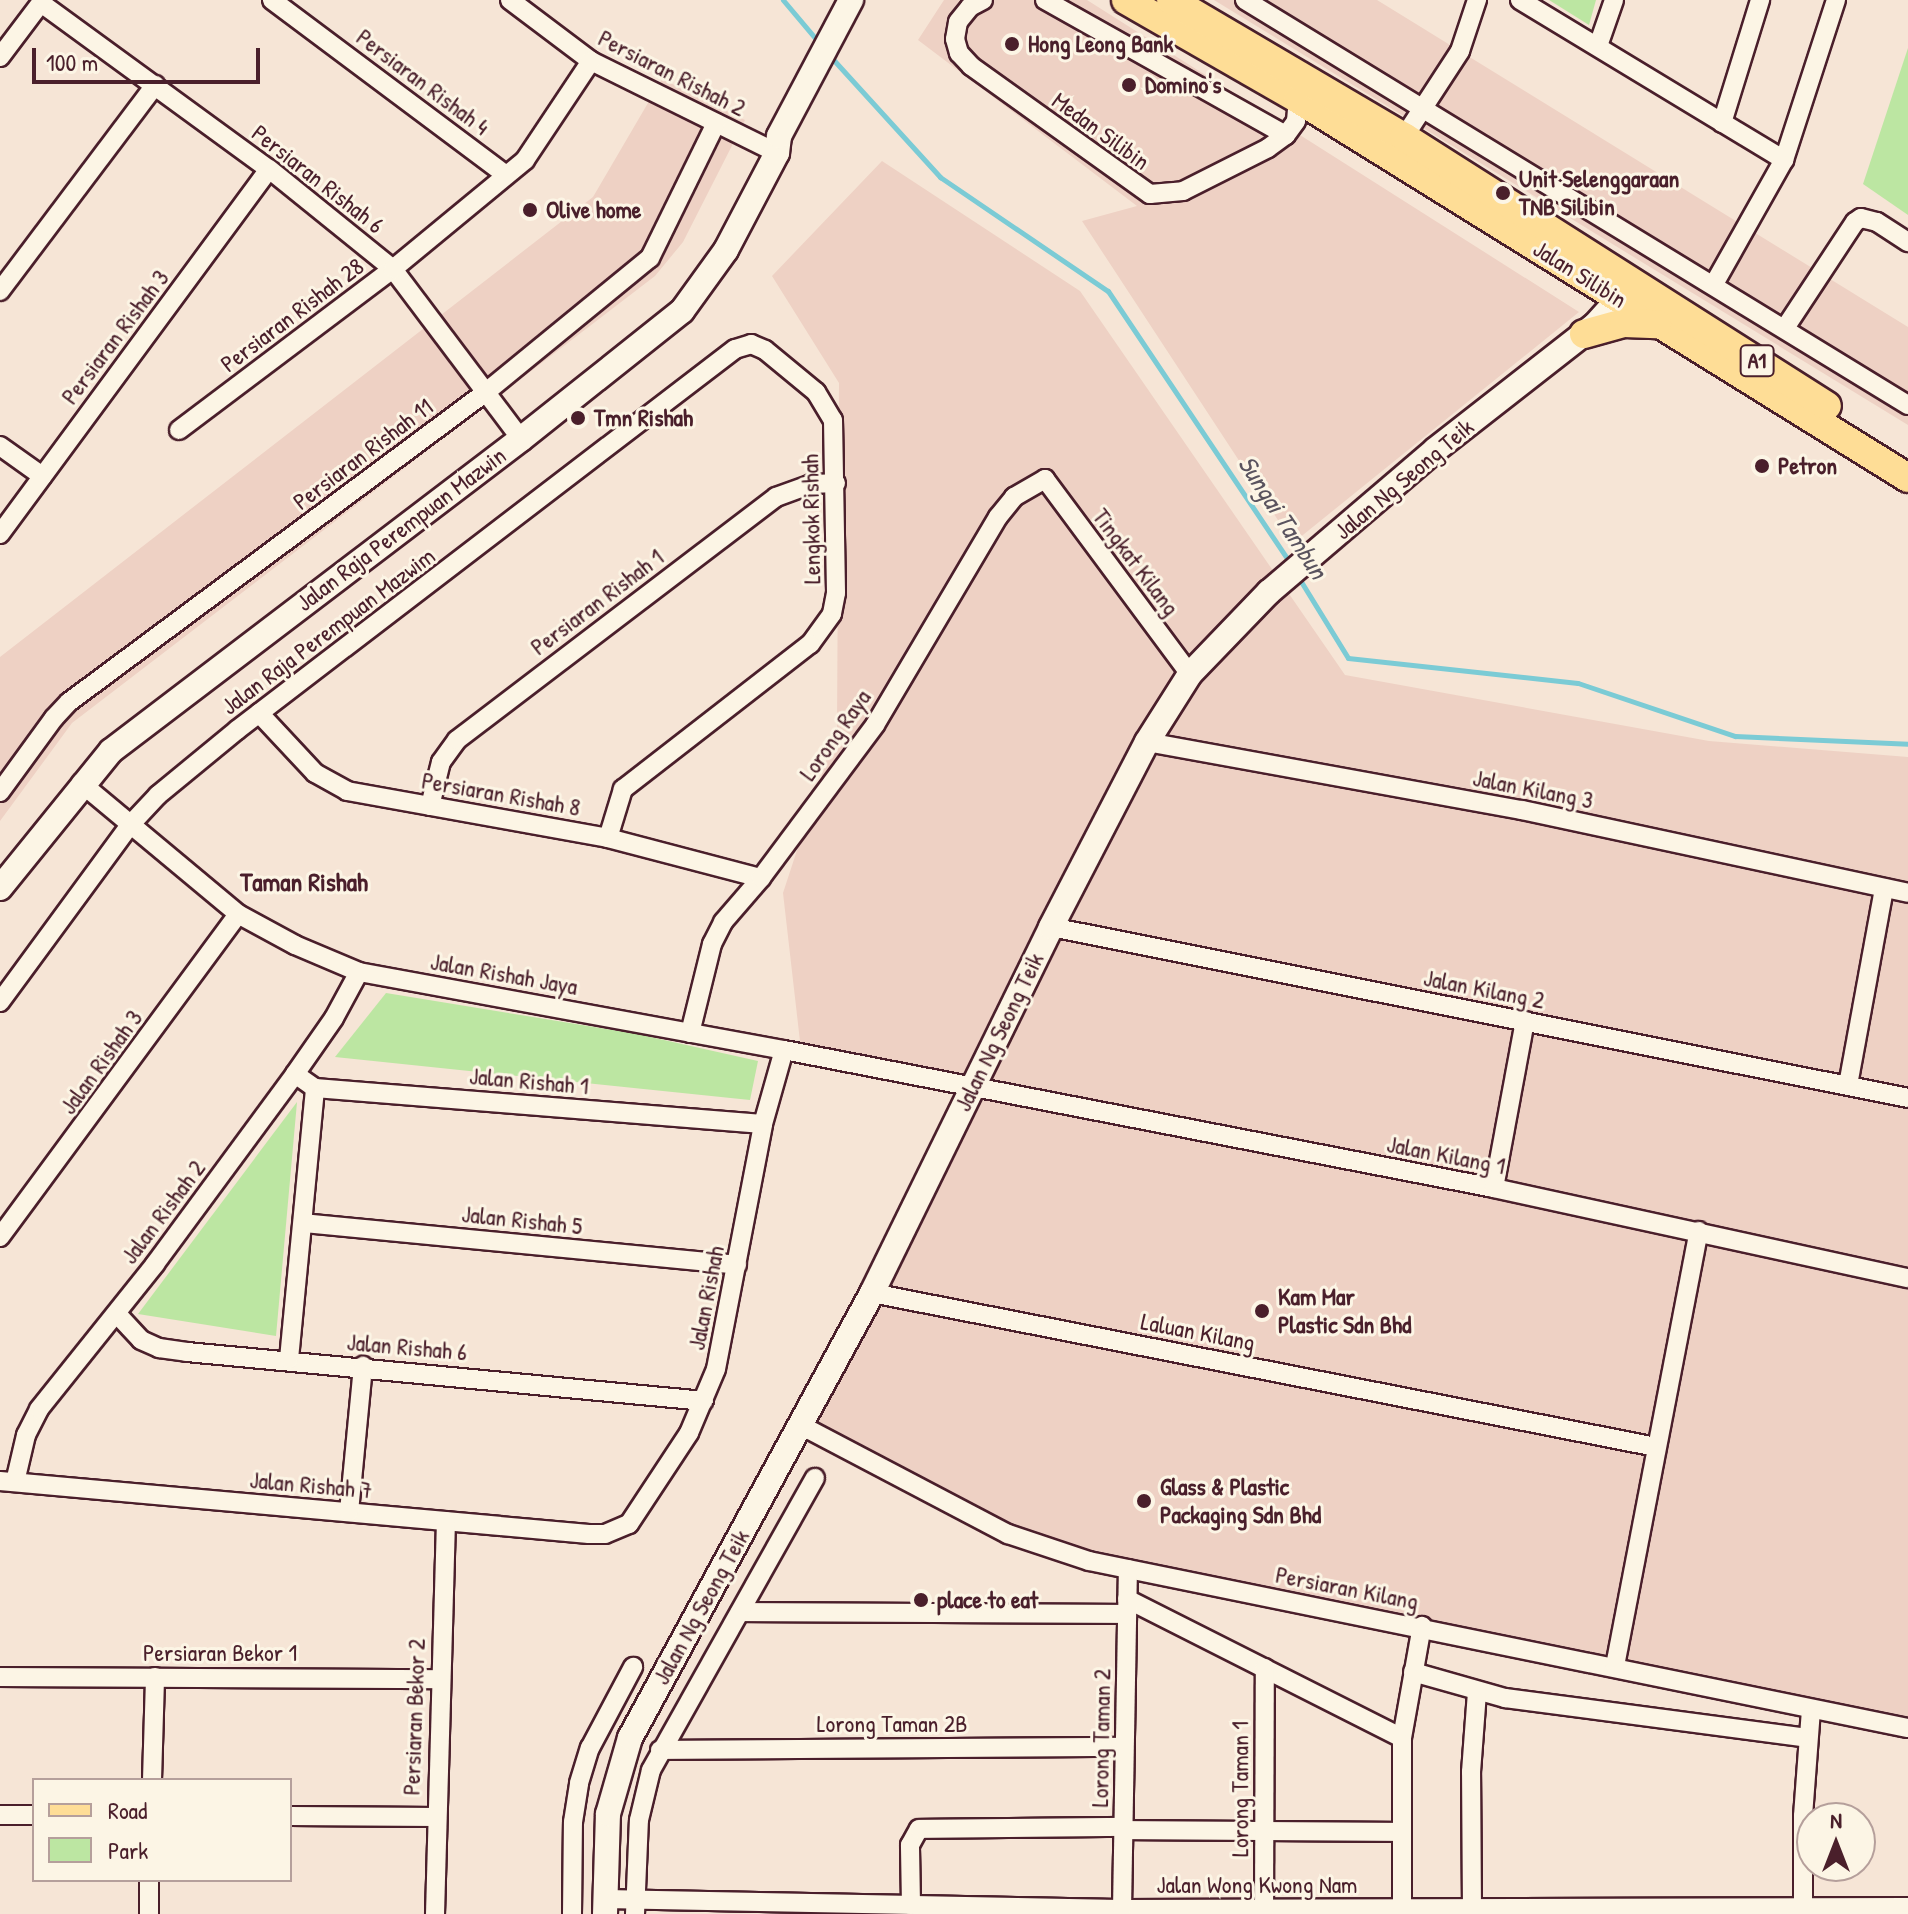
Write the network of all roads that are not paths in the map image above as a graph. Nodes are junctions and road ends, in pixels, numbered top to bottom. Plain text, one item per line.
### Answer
1 (272, 0) edge
2 (510, 0) edge
3 (983, 0) edge
4 (1045, 0) edge
5 (1126, 0) edge
6 (1171, 0) edge
7 (1245, 0) edge
8 (1477, 0) edge
9 (1520, 0) edge
10 (1614, 0) edge
11 (1760, 0) edge
12 (1836, 0) edge
13 (42, 1) edge
14 (856, 5) edge
15 (1598, 46) junction
16 (0, 57) edge
17 (591, 61) junction
18 (1286, 68) junction
19 (155, 85) junction
20 (1424, 111) junction
21 (1302, 115) junction
22 (716, 123) junction
23 (1722, 123) junction
24 (1404, 137) junction
25 (777, 153) junction
26 (1784, 160) junction
27 (269, 169) junction
28 (1421, 174) junction
29 (506, 175) junction
30 (1908, 242) edge
31 (393, 269) junction
32 (1593, 269) junction
33 (1714, 284) junction
34 (0, 291) edge
35 (1619, 298) junction
36 (1664, 326) junction
37 (1785, 328) junction
38 (1584, 334) junction
39 (735, 349) joint
40 (486, 392) junction
41 (1908, 405) edge
42 (179, 430) dead end
43 (521, 439) junction
44 (0, 446) edge
45 (1908, 457) edge
46 (42, 476) junction
47 (1908, 478) edge
48 (1045, 479) joint
49 (836, 483) junction
50 (0, 534) edge
51 (1190, 674) junction
52 (259, 713) junction
53 (1147, 742) junction
54 (81, 783) junction
55 (0, 792) edge
56 (430, 806) junction
57 (130, 825) junction
58 (608, 838) junction
59 (761, 878) junction
60 (0, 888) edge
61 (1884, 888) junction
62 (1908, 893) edge
63 (238, 914) junction
64 (1051, 927) junction
65 (359, 972) junction
66 (0, 1002) edge
67 (1525, 1021) junction
68 (690, 1033) junction
69 (784, 1050) junction
70 (295, 1074) junction
71 (1848, 1085) junction
72 (315, 1088) junction
73 (972, 1088) junction
74 (1908, 1098) edge
75 (763, 1124) junction
76 (1494, 1188) junction
77 (303, 1223) junction
78 (1699, 1231) junction
79 (0, 1237) edge
80 (737, 1265) junction
81 (1908, 1278) edge
82 (872, 1293) junction
83 (117, 1314) junction
84 (289, 1359) junction
85 (363, 1366) junction
86 (704, 1401) junction
87 (802, 1426) junction
88 (1656, 1447) junction
89 (815, 1478) dead end
90 (8, 1481) edge
91 (349, 1512) junction
92 (446, 1521) junction
93 (618, 1530) joint
94 (1128, 1569) junction
95 (1127, 1606) junction
96 (740, 1612) junction
97 (1422, 1626) junction
98 (1615, 1666) junction
99 (633, 1667) dead end
100 (1265, 1668) junction
101 (1413, 1672) junction
102 (0, 1677) edge
103 (155, 1677) junction
104 (439, 1679) junction
105 (1477, 1693) junction
106 (1811, 1709) junction
107 (1908, 1728) edge
108 (1402, 1738) junction
109 (1807, 1738) junction
110 (1124, 1747) junction
111 (660, 1750) junction
112 (152, 1778) edge
113 (0, 1815) edge
114 (32, 1815) edge
115 (292, 1816) edge
116 (436, 1817) junction
117 (1123, 1829) junction
118 (1264, 1830) junction
119 (1401, 1832) junction
120 (149, 1882) edge
121 (605, 1906) edge
122 (1803, 1907) junction
123 (1908, 1907) edge
124 (635, 1908) edge
125 (920, 1908) edge
126 (1402, 1908) junction
127 (1122, 1909) junction
128 (1264, 1909) junction
129 (1472, 1909) junction
130 (1888, 1910) edge
131 (1343, 1911) edge
132 (1580, 1912) edge
133 (149, 1914) edge
134 (435, 1914) edge
135 (572, 1914) edge

1 - 29 street, Persiaran Rishah 4
2 - 17 street, Persiaran Rishah 2
3 - 21 street, Medan Silibin
4 - 21 street
5 - 21 main road, Jalan Silibin / A1
6 - 18 main road, Jalan Silibin / A1
7 - 20 street
8 - 20 street
9 - 15 street
10 - 15 street
11 - 23 street
12 - 26 street
13 - 16 street
13 - 19 street, Persiaran Rishah 6
14 - 25 main road, Jalan Raja Perempuan Mazwin
15 - 23 street
17 - 22 street, Persiaran Rishah 2
17 - 29 street, Persiaran Rishah 28
18 - 21 main road
18 - 24 main road, Jalan Silibin / A1
19 - 27 street, Persiaran Rishah 6
19 - 34 street
20 - 24 street
20 - 33 street
21 - 24 main road
21 - 28 main road, Jalan Silibin / A1
22 - 25 street, Persiaran Rishah 2
22 - 40 street, Persiaran Rishah 11
23 - 26 street
24 - 28 main road
24 - 32 main road, Jalan Silibin / A1
25 - 43 main road, Jalan Raja Perempuan Mazwin
26 - 33 street
27 - 31 street, Persiaran Rishah 6
27 - 46 street, Persiaran Rishah 3
28 - 32 main road, Jalan Silibin / A1
29 - 31 street, Persiaran Rishah 28
30 - 37 street
31 - 40 street, Persiaran Rishah 6
31 - 42 street, Persiaran Rishah 28
32 - 35 main road
32 - 38 main road
32 - 45 main road, Jalan Silibin / A1
33 - 37 street
35 - 36 main road, Jalan Silibin / A1
35 - 38 main road, Jalan Ng Seong Teik
36 - 38 main road
36 - 47 main road, Jalan Silibin / A1
37 - 41 street
38 - 51 main road, Jalan Ng Seong Teik
39 - 49 street, Lengkok Rishah
39 - 52 street, Jalan Raja Perempuan Mazwim
40 - 43 street, Persiaran Rishah 6
40 - 55 street, Persiaran Rishah 11
43 - 54 main road, Jalan Raja Perempuan Mazwin
44 - 46 street
46 - 50 street, Persiaran Rishah 3
48 - 51 street, Tingkat Kilang
48 - 59 street, Lorong Raya
49 - 56 street, Persiaran Rishah 1
49 - 58 street, Lengkok Rishah
51 - 53 main road, Jalan Ng Seong Teik
52 - 56 street, Persiaran Rishah 8
52 - 57 street, Jalan Raja Perempuan Mazwim
53 - 61 street, Jalan Kilang 3
53 - 64 main road, Jalan Ng Seong Teik
54 - 57 street, Jalan Rishah Jaya
54 - 60 main road, Jalan Raja Perempuan Mazwin
56 - 58 street, Persiaran Rishah 8
57 - 63 street, Jalan Rishah Jaya
57 - 66 street, Jalan Raja Perempuan Mazwim
58 - 59 street, Persiaran Rishah 8
59 - 68 street, Lorong Raya
61 - 62 street, Jalan Kilang 3
61 - 71 street
63 - 65 street, Jalan Rishah Jaya
63 - 79 street, Jalan Rishah 3
64 - 67 street, Jalan Kilang 2
64 - 73 main road, Jalan Ng Seong Teik
65 - 68 street, Jalan Rishah Jaya
65 - 70 street, Jalan Rishah 2
67 - 71 street, Jalan Kilang 2
67 - 76 street
68 - 69 street, Jalan Rishah Jaya
69 - 73 street, Jalan Rishah Jaya
69 - 75 street, Jalan Rishah
70 - 72 street
70 - 83 street, Jalan Rishah 2
71 - 74 street, Jalan Kilang 2
72 - 75 street, Jalan Rishah 1
72 - 77 street
73 - 76 street, Jalan Kilang 1
73 - 82 main road, Jalan Ng Seong Teik
75 - 80 street, Jalan Rishah
76 - 78 street, Jalan Kilang 1
77 - 80 street, Jalan Rishah 5
77 - 84 street
78 - 81 street, Jalan Kilang 1
78 - 88 street
80 - 86 street, Jalan Rishah
82 - 87 main road, Jalan Ng Seong Teik
82 - 88 street, Laluan Kilang
83 - 84 street, Jalan Rishah 6
83 - 90 street, Jalan Rishah 2
84 - 85 street, Jalan Rishah 6
85 - 86 street, Jalan Rishah 6
85 - 91 street
86 - 93 street, Jalan Rishah
87 - 94 street, Persiaran Kilang
87 - 121 main road, Jalan Ng Seong Teik
88 - 98 street
89 - 96 street
90 - 91 street, Jalan Rishah 7
91 - 92 street, Jalan Rishah 7
92 - 93 street, Jalan Rishah 7
92 - 104 street, Persiaran Bekor 2
94 - 95 street, Lorong Taman 2
94 - 97 street, Persiaran Kilang
95 - 96 street
95 - 100 street
95 - 110 street, Lorong Taman 2
96 - 111 street
97 - 98 street, Persiaran Kilang
97 - 101 street
98 - 106 street, Persiaran Kilang
99 - 135 street, Jalan Ng Seong Teik
100 - 108 street
100 - 118 street, Lorong Taman 1
101 - 105 street
101 - 108 street
102 - 103 street, Persiaran Bekor 1
103 - 104 street, Persiaran Bekor 1
103 - 112 street
104 - 116 street, Persiaran Bekor 2
105 - 109 street
105 - 129 street
106 - 107 street, Persiaran Kilang
106 - 109 street
108 - 119 street
109 - 122 street
110 - 111 street, Lorong Taman 2B
110 - 117 street, Lorong Taman 2
111 - 124 street
113 - 114 street
115 - 116 street
116 - 134 street, Persiaran Bekor 2
117 - 118 street
117 - 125 street
117 - 127 street, Lorong Taman 2
118 - 119 street
118 - 128 street, Lorong Taman 1
119 - 126 street
120 - 133 street
121 - 124 street, Jalan Wong Kwong Nam
122 - 130 street, Jalan Wong Kwong Nam
122 - 132 street, Jalan Wong Kwong Nam
123 - 130 street, Jalan Wong Kwong Nam
124 - 125 street, Jalan Wong Kwong Nam
125 - 127 street, Jalan Wong Kwong Nam
126 - 129 street, Jalan Wong Kwong Nam
126 - 131 street, Jalan Wong Kwong Nam
127 - 128 street, Jalan Wong Kwong Nam
128 - 131 street, Jalan Wong Kwong Nam
129 - 132 street, Jalan Wong Kwong Nam

